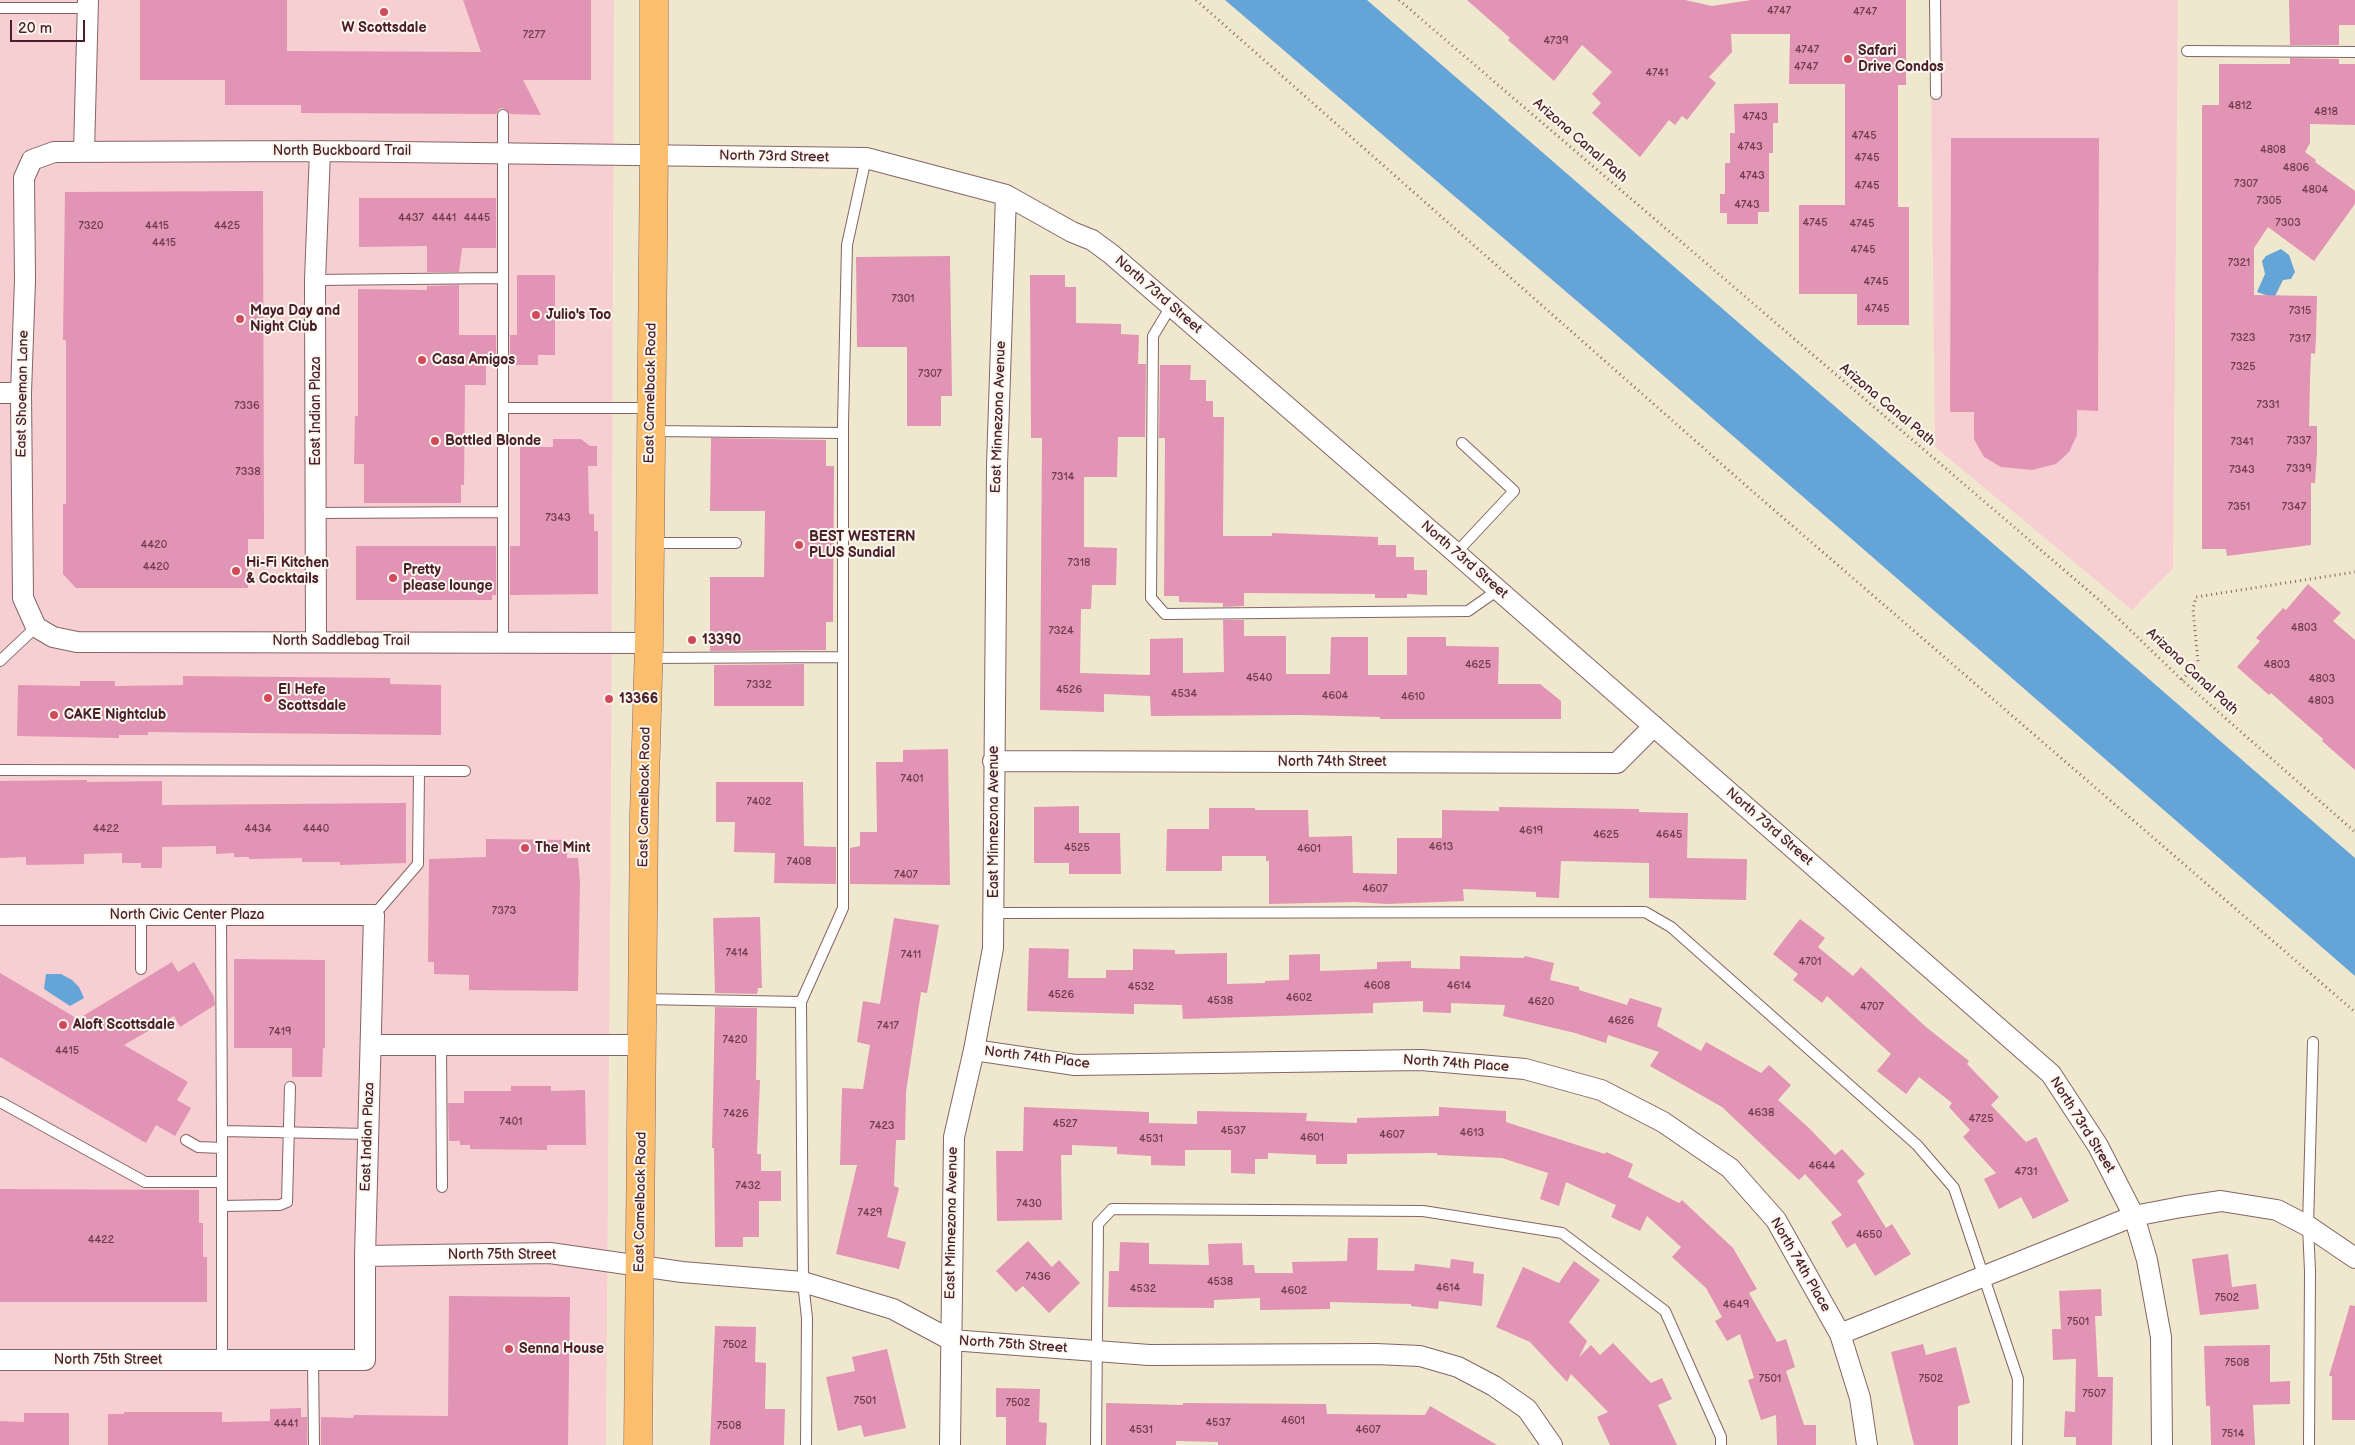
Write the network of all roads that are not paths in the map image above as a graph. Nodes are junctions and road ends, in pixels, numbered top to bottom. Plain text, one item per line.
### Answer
1 (646, 0) edge
2 (654, 0) edge
3 (1935, 0) edge
4 (88, 4) edge
5 (0, 8) edge
6 (2188, 52) dead end
7 (2355, 52) edge
8 (1936, 94) dead end
9 (503, 115) dead end
10 (320, 151) junction
11 (84, 152) junction
12 (504, 153) junction
13 (654, 156) junction
14 (866, 158) junction
15 (32, 160) joint
16 (1006, 195) junction
17 (502, 278) junction
18 (315, 280) junction
19 (1171, 306) junction
20 (0, 393) edge
21 (21, 393) junction
22 (503, 408) junction
23 (651, 420) junction
24 (843, 433) junction
25 (1462, 444) dead end
26 (503, 512) junction
27 (316, 513) junction
28 (650, 543) junction
29 (736, 543) dead end
30 (1456, 553) junction
31 (1498, 590) junction
32 (36, 627) junction
33 (316, 642) junction
34 (503, 642) junction
35 (649, 650) junction
36 (842, 657) junction
37 (0, 661) edge
38 (1654, 726) junction
39 (993, 761) junction
40 (0, 770) edge
41 (419, 771) junction
42 (465, 771) dead end
43 (993, 913) junction
44 (0, 915) edge
45 (141, 915) junction
46 (222, 915) junction
47 (374, 915) junction
48 (141, 968) dead end
49 (643, 999) junction
50 (801, 1002) junction
51 (2313, 1042) dead end
52 (371, 1045) junction
53 (441, 1045) junction
54 (643, 1045) junction
55 (974, 1050) junction
56 (290, 1087) dead end
57 (0, 1102) edge
58 (222, 1131) junction
59 (288, 1132) junction
60 (368, 1134) junction
61 (186, 1140) dead end
62 (222, 1148) junction
63 (222, 1182) junction
64 (442, 1187) dead end
65 (222, 1206) junction
66 (2134, 1216) junction
67 (2308, 1226) junction
68 (365, 1256) junction
69 (2355, 1258) edge
70 (640, 1266) junction
71 (1985, 1276) junction
72 (803, 1282) junction
73 (1840, 1334) junction
74 (950, 1340) junction
75 (1098, 1352) junction
76 (0, 1360) edge
77 (222, 1360) junction
78 (313, 1360) junction
79 (365, 1360) joint
80 (314, 1445) edge
81 (638, 1445) edge
82 (806, 1445) edge
83 (950, 1445) edge
84 (1096, 1445) edge
85 (1552, 1445) edge
86 (1721, 1445) edge
87 (1867, 1445) edge
88 (2017, 1445) edge
89 (2162, 1445) edge
90 (2309, 1445) edge

1 - 2 lane
2 - 13 main road, East Camelback Road
3 - 8 lane
4 - 5 lane
4 - 11 street
6 - 7 lane
9 - 12 lane
10 - 11 street, North Buckboard Trail
10 - 12 street, North Buckboard Trail
10 - 18 street, East Indian Plaza
11 - 15 street, North Buckboard Trail
12 - 13 street, North Buckboard Trail
12 - 17 lane
13 - 14 street, North 73rd Street
13 - 23 main road, East Camelback Road
14 - 16 street, North 73rd Street
14 - 24 lane
15 - 21 street, East Shoeman Lane
16 - 19 street, North 73rd Street
16 - 39 street, East Minnezona Avenue
17 - 18 lane
17 - 22 lane
18 - 27 street, East Indian Plaza
19 - 30 street, North 73rd Street
19 - 31 lane
20 - 21 street
21 - 32 street, East Shoeman Lane
22 - 23 lane
22 - 26 lane
23 - 24 lane
23 - 28 main road, East Camelback Road
24 - 36 lane
25 - 30 lane
26 - 27 lane
26 - 34 lane
27 - 33 street, East Indian Plaza
28 - 29 lane
28 - 35 main road, East Camelback Road
30 - 31 street, North 73rd Street
31 - 38 street, North 73rd Street
32 - 33 street, North Saddlebag Trail
32 - 37 lane
33 - 34 street, North Saddlebag Trail
34 - 35 street, North Saddlebag Trail
35 - 36 lane
35 - 49 main road, East Camelback Road
36 - 50 lane
38 - 39 street, North 74th Street
38 - 66 street, North 73rd Street
39 - 43 street, East Minnezona Avenue
40 - 41 lane
41 - 42 lane
41 - 47 lane
43 - 55 street, East Minnezona Avenue
43 - 71 lane
44 - 45 street, North Civic Center Plaza
45 - 46 street, North Civic Center Plaza
45 - 48 lane
46 - 47 street, North Civic Center Plaza
46 - 58 lane
47 - 52 street, East Indian Plaza
49 - 50 lane
49 - 54 main road, East Camelback Road
50 - 72 lane
51 - 67 lane
52 - 53 street
52 - 60 street, East Indian Plaza
53 - 54 street
53 - 64 lane
54 - 70 main road, East Camelback Road
55 - 73 street, North 74th Place
55 - 74 street, East Minnezona Avenue
56 - 59 lane
57 - 63 lane
58 - 59 lane
58 - 62 lane
59 - 60 lane
59 - 65 lane
60 - 68 street, East Indian Plaza
61 - 62 lane
62 - 63 lane
63 - 65 lane
65 - 77 lane
66 - 67 street
66 - 71 street
66 - 89 street, North 73rd Street
67 - 69 street
67 - 90 lane
68 - 70 street, North 75th Street
68 - 79 street, East Indian Plaza
70 - 72 street, North 75th Street
70 - 81 main road, East Camelback Road
71 - 73 street
71 - 88 lane
72 - 74 street, North 75th Street
72 - 82 lane
73 - 87 street, North 74th Place
74 - 75 street, North 75th Street
74 - 83 street, East Minnezona Avenue
75 - 84 lane
75 - 85 street, North 75th Street
75 - 86 lane
76 - 77 street, North 75th Street
77 - 78 street, North 75th Street
78 - 79 street, North 75th Street
78 - 80 lane

